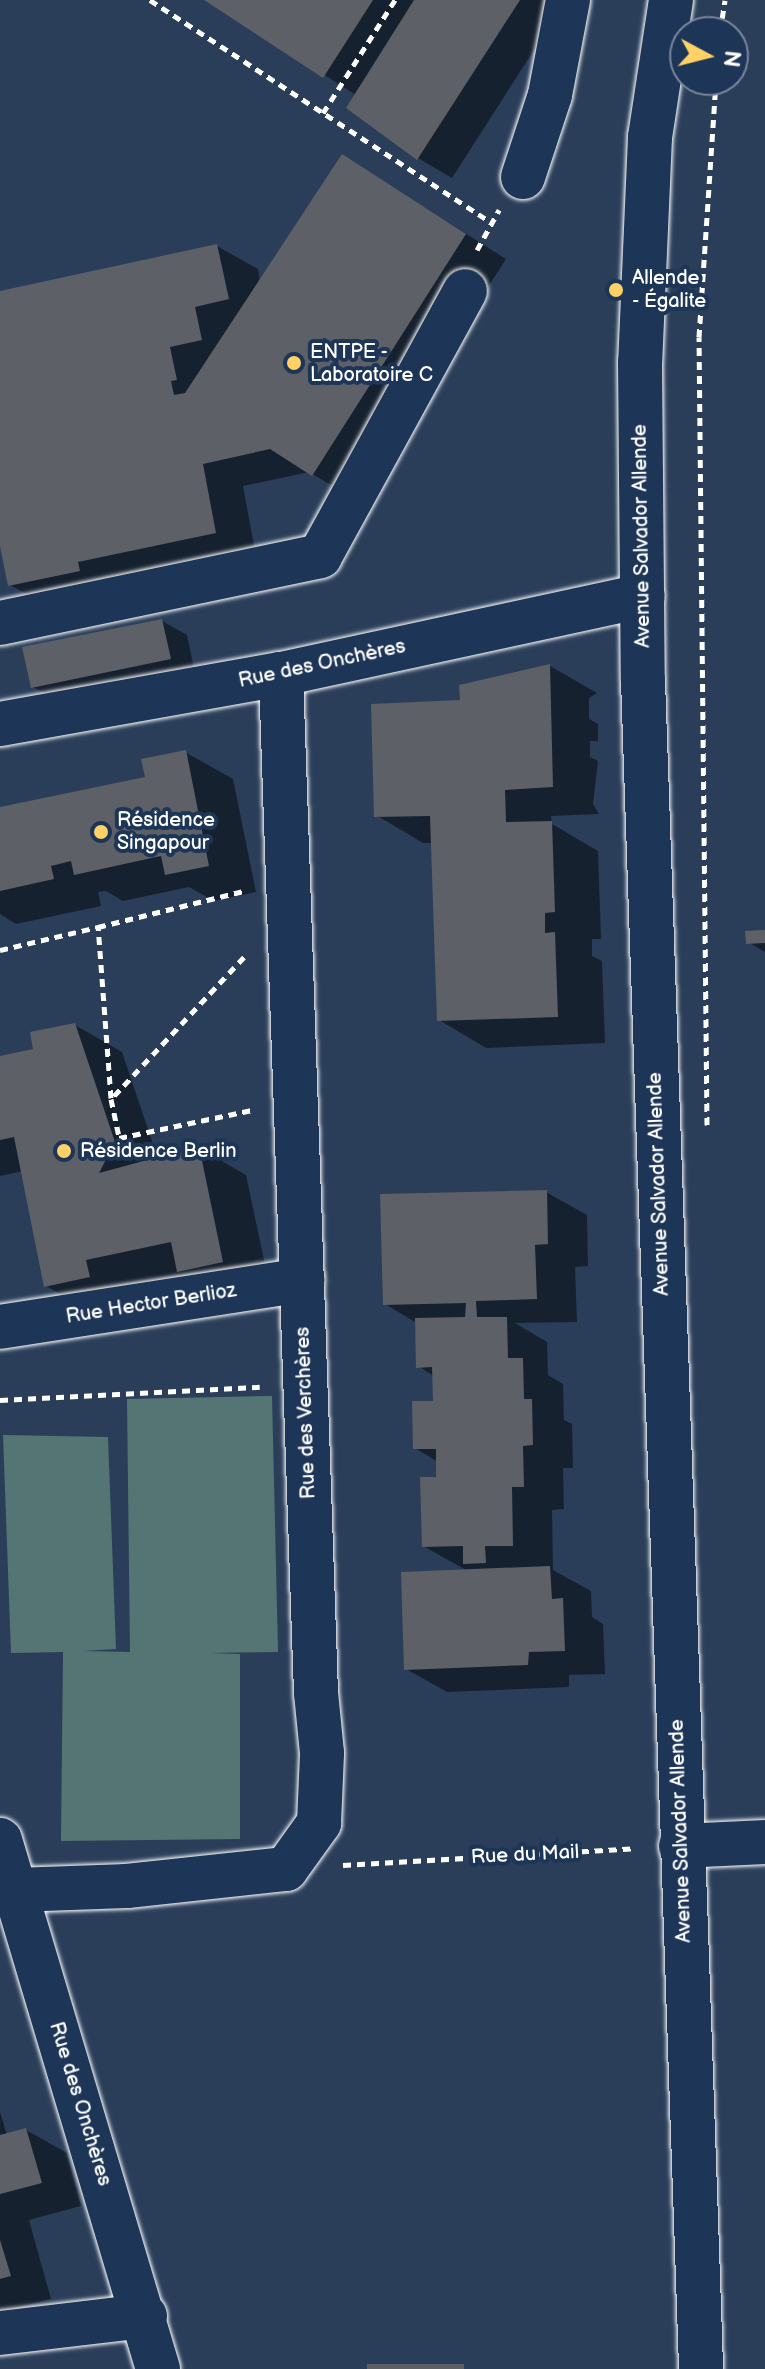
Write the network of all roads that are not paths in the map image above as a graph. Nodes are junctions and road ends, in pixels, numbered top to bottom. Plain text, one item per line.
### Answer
1 (568, 0) edge
2 (671, 0) edge
3 (523, 177) road end
4 (465, 291) road end
5 (643, 596) junction
6 (0, 623) edge
7 (281, 674) junction
8 (0, 724) edge
9 (302, 1280) junction
10 (0, 1327) edge
11 (0, 1840) edge
12 (765, 1842) edge
13 (681, 1846) junction
14 (15, 1890) junction
15 (145, 2316) junction
16 (0, 2333) edge
17 (158, 2369) edge
18 (701, 2369) edge

1 - 3 street
2 - 5 street, Avenue Salvador Allende
4 - 6 street
5 - 7 street, Rue des Onchères
5 - 13 street, Avenue Salvador Allende
7 - 8 street, Rue des Onchères
7 - 9 street, Rue des Verchères
9 - 10 street, Rue Hector Berlioz
9 - 14 street, Rue des Verchères
11 - 14 street, Rue des Onchères
12 - 13 street
13 - 18 street, Avenue Salvador Allende
14 - 15 street, Rue des Onchères
15 - 16 street
15 - 17 street, Rue des Onchères

